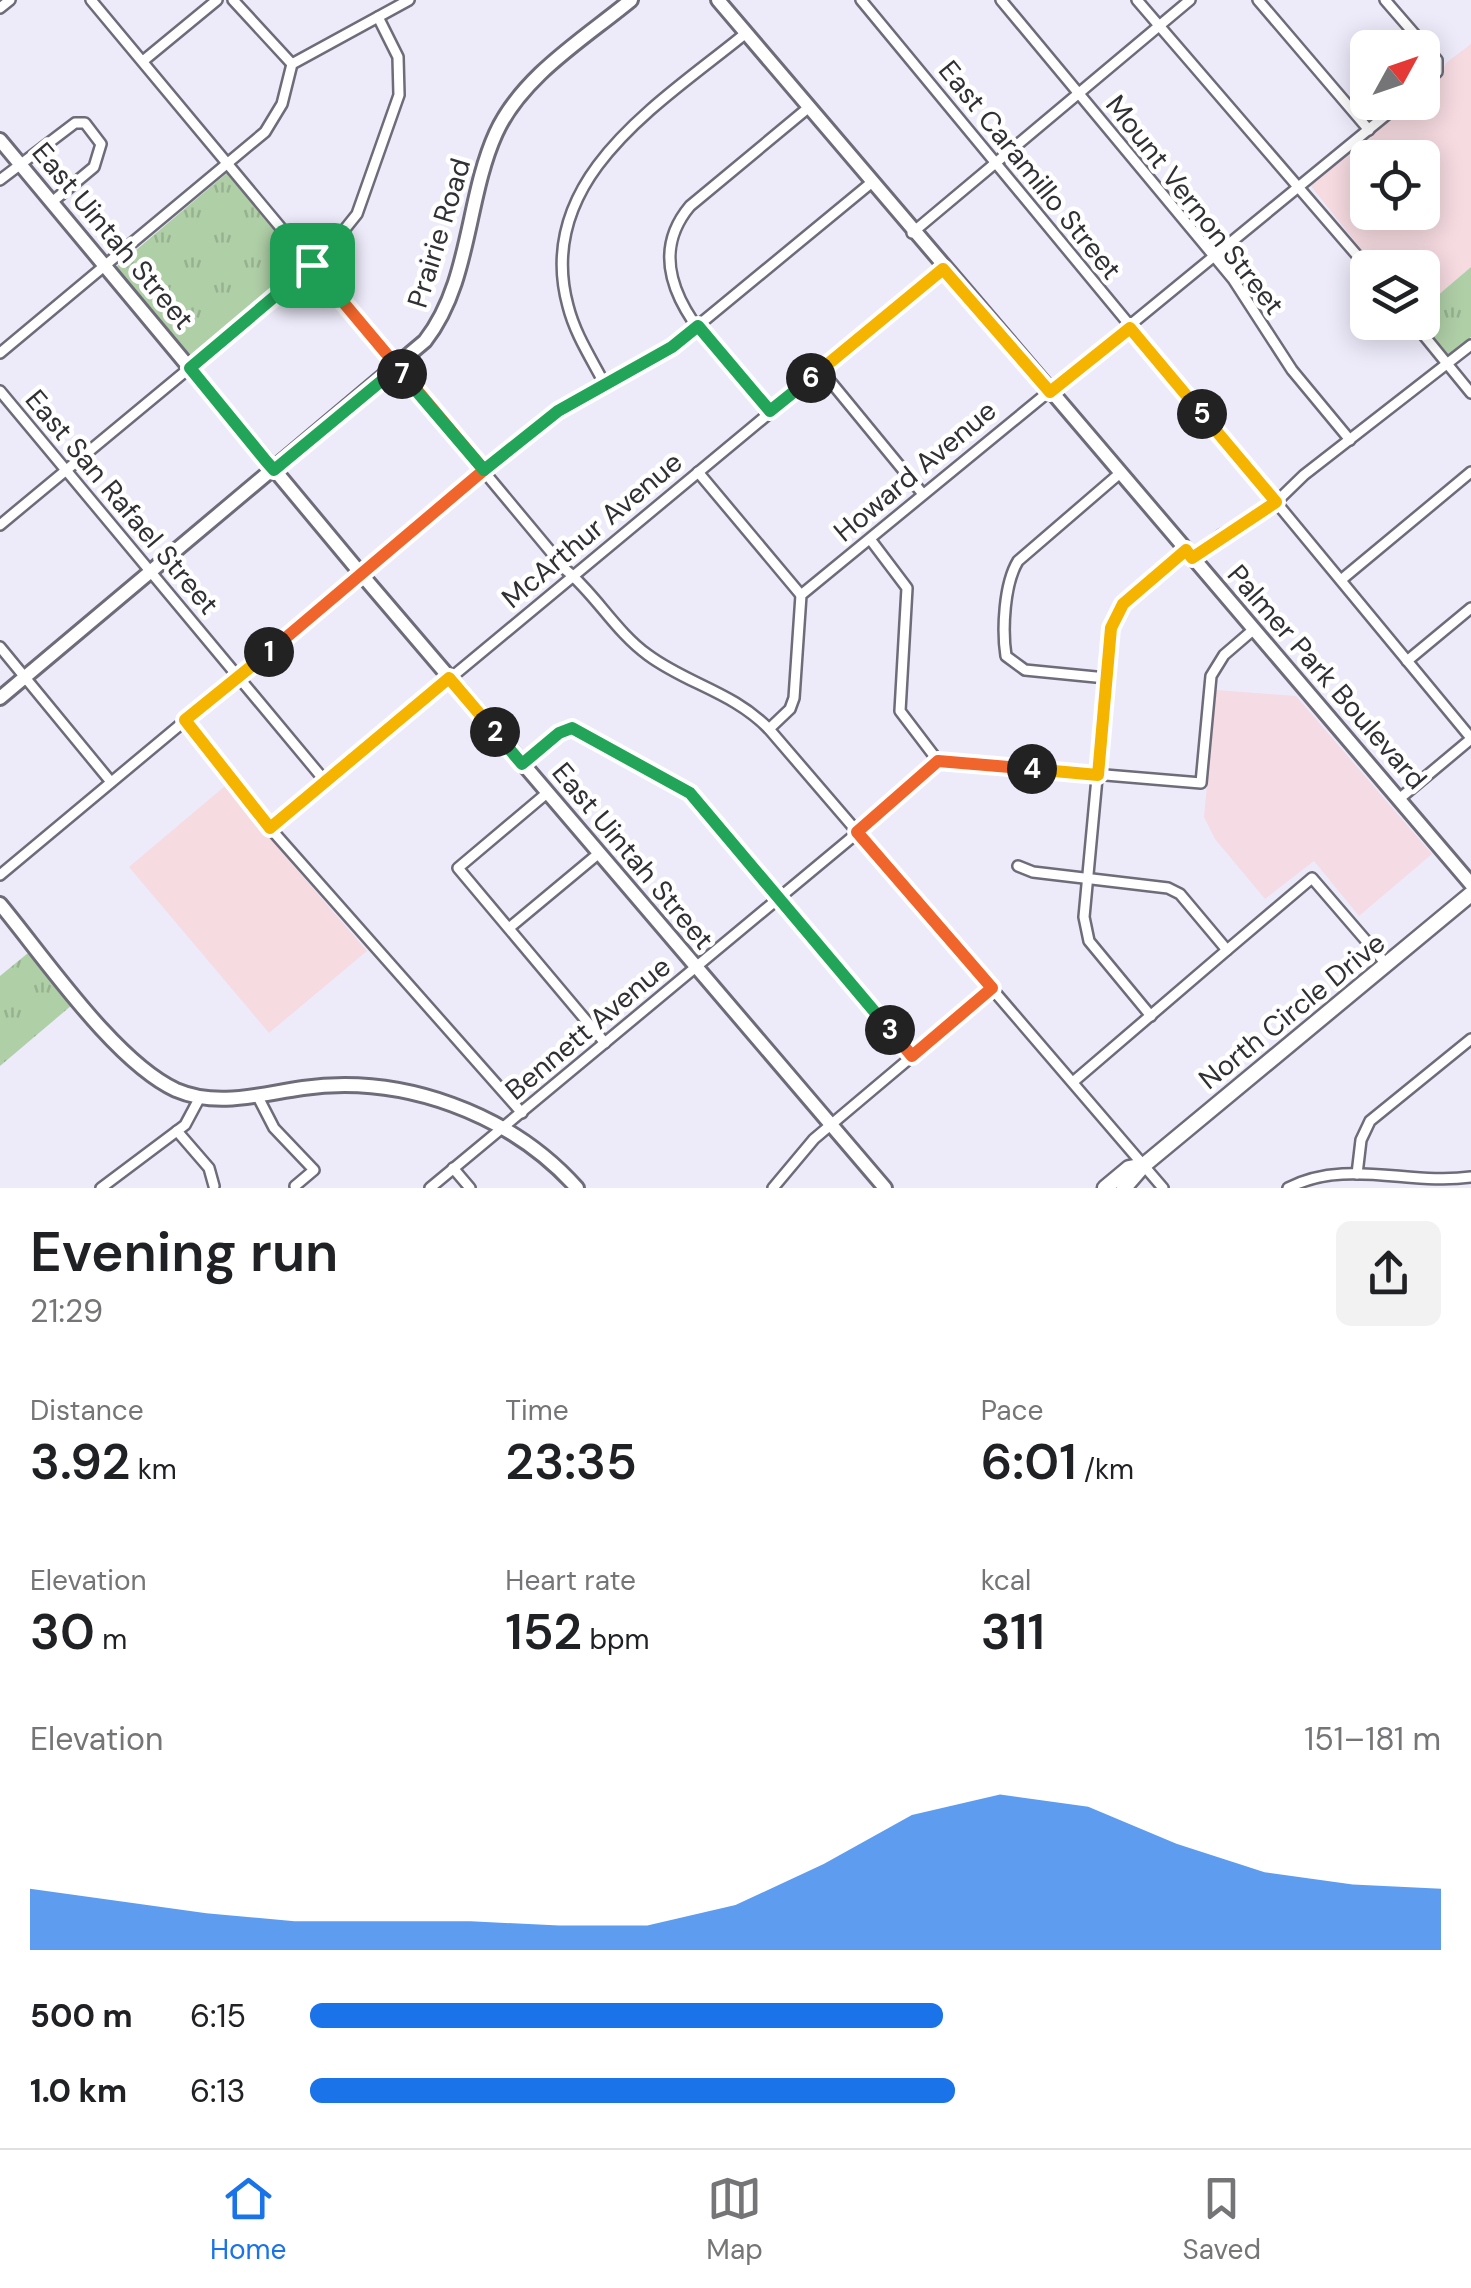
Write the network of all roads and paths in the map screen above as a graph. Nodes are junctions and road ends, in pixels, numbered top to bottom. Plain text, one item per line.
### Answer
1 (10, 0) edge
2 (91, 0) edge
3 (217, 0) edge
4 (233, 0) edge
5 (410, 0) edge
6 (632, 0) edge
7 (860, 0) edge
8 (1001, 0) edge
9 (1138, 0) edge
10 (1190, 0) edge
11 (1258, 0) edge
12 (1385, 0) edge
13 (724, 2) edge
14 (0, 8) edge
15 (378, 16) junction
16 (1160, 26) junction
17 (1410, 30) edge
18 (746, 33) junction
19 (143, 61) junction
20 (292, 64) junction
21 (1079, 94) junction
22 (808, 108) junction
23 (1381, 120) edge
24 (1370, 130) junction
25 (0, 140) edge
26 (228, 163) junction
27 (21, 165) junction
28 (995, 165) junction
29 (0, 180) edge
30 (870, 183) junction
31 (1300, 188) junction
32 (52, 202) junction
33 (912, 232) junction
34 (1353, 250) edge
35 (1215, 258) junction
36 (312, 265) junction
37 (105, 266) junction
38 (943, 269) junction
39 (698, 326) junction
40 (1130, 328) junction
41 (1428, 340) edge
42 (1471, 346) edge
43 (0, 353) edge
44 (1448, 364) junction
45 (190, 368) junction
46 (397, 368) junction
47 (821, 370) junction
48 (604, 383) junction
49 (0, 391) edge
50 (1050, 392) junction
51 (1471, 393) edge
52 (770, 411) junction
53 (1350, 440) junction
54 (66, 470) junction
55 (274, 470) junction
56 (484, 470) junction
57 (698, 472) junction
58 (1471, 472) edge
59 (1119, 474) junction
60 (922, 493) junction
61 (1276, 502) junction
62 (0, 526) edge
63 (870, 539) junction
64 (1189, 554) junction
65 (151, 572) junction
66 (572, 575) junction
67 (362, 576) junction
68 (1341, 580) junction
69 (801, 595) junction
70 (1471, 608) edge
71 (1253, 630) junction
72 (0, 647) edge
73 (1408, 661) junction
74 (25, 677) junction
75 (238, 677) junction
76 (449, 678) junction
77 (1106, 678) junction
78 (0, 698) edge
79 (185, 720) junction
80 (768, 728) junction
81 (1471, 738) edge
82 (938, 761) junction
83 (522, 764) junction
84 (1098, 775) junction
85 (324, 780) junction
86 (111, 782) junction
87 (547, 793) junction
88 (1399, 799) junction
89 (270, 828) junction
90 (857, 832) junction
91 (598, 854) junction
92 (1018, 866) dead end
93 (0, 875) edge
94 (1088, 878) junction
95 (1471, 884) edge
96 (1471, 894) edge
97 (778, 897) junction
98 (0, 904) edge
99 (509, 928) junction
100 (1228, 950) junction
101 (1386, 965) junction
102 (695, 967) junction
103 (395, 969) junction
104 (385, 980) dead end
105 (992, 988) junction
106 (1151, 1016) junction
107 (1471, 1039) edge
108 (605, 1043) junction
109 (912, 1056) junction
110 (1073, 1082) junction
111 (200, 1097) junction
112 (258, 1097) junction
113 (522, 1113) junction
114 (831, 1125) junction
115 (504, 1128) junction
116 (177, 1131) junction
117 (1144, 1165) junction
118 (454, 1168) junction
119 (1356, 1174) junction
120 (1471, 1177) edge
121 (105, 1186) edge
122 (214, 1186) edge
123 (295, 1186) edge
124 (430, 1188) edge
125 (470, 1188) edge
126 (577, 1188) edge
127 (773, 1188) edge
128 (885, 1188) edge
129 (1105, 1188) edge
130 (1124, 1188) edge
131 (1163, 1188) edge
132 (1288, 1188) edge

1 - 14 street
2 - 19 street
3 - 19 street
4 - 20 street
5 - 15 street
6 - 46 main road, Prairie Road
7 - 28 street, East Caramillo Street
8 - 21 street, Mount Vernon Street
9 - 16 street
10 - 16 street
11 - 24 street
12 - 17 street
13 - 18 main road, Palmer Park Boulevard
15 - 20 street
15 - 36 street
16 - 21 street
16 - 31 street
18 - 22 main road, Palmer Park Boulevard
18 - 48 street
19 - 26 street
20 - 26 street
21 - 28 street
21 - 35 street, Mount Vernon Street
22 - 30 main road, Palmer Park Boulevard
22 - 39 street
23 - 24 street, Howard Avenue
24 - 31 street, Howard Avenue
25 - 27 main road, East Uintah Street
26 - 36 street
26 - 37 street
27 - 29 street
27 - 32 main road, East Uintah Street
27 - 32 street
28 - 33 street
28 - 40 street, East Caramillo Street
30 - 33 main road, Palmer Park Boulevard
30 - 39 street
31 - 34 street
31 - 35 street, Howard Avenue
32 - 37 main road, East Uintah Street
33 - 38 main road, Palmer Park Boulevard
35 - 40 street, Howard Avenue
35 - 53 street, Mount Vernon Street
36 - 45 street
36 - 46 street
37 - 43 street
37 - 45 main road, East Uintah Street
38 - 47 street, McArthur Avenue
38 - 50 main road, Palmer Park Boulevard
39 - 48 street
39 - 52 street
40 - 50 street, Howard Avenue
40 - 61 street, East Caramillo Street
41 - 44 street
42 - 44 street
44 - 51 street
44 - 53 street
45 - 54 street
45 - 55 main road, East Uintah Street
46 - 55 main road, Prairie Road
46 - 56 street
47 - 52 street, McArthur Avenue
47 - 60 street
48 - 56 street
49 - 54 street, East San Rafael Street
50 - 59 main road, Palmer Park Boulevard
50 - 60 street, Howard Avenue
52 - 57 street, McArthur Avenue
53 - 61 street
54 - 62 street
54 - 65 street, East San Rafael Street
55 - 65 main road, Prairie Road
55 - 67 main road, East Uintah Street
56 - 66 street
56 - 67 street
57 - 66 street, McArthur Avenue
57 - 69 street
58 - 68 street
59 - 64 main road, Palmer Park Boulevard
59 - 77 street
60 - 63 street, Howard Avenue
61 - 64 street
61 - 68 street, East Caramillo Street
63 - 69 street, Howard Avenue
63 - 82 street
64 - 71 main road, Palmer Park Boulevard
64 - 77 street
65 - 74 main road, Prairie Road
65 - 75 street, East San Rafael Street
66 - 76 street, McArthur Avenue
66 - 80 street
67 - 75 street
67 - 76 main road, East Uintah Street
68 - 73 street, East Caramillo Street
69 - 80 street
70 - 73 street
71 - 84 street
71 - 88 main road, Palmer Park Boulevard
72 - 74 street
73 - 81 street, East Caramillo Street
74 - 78 main road, Prairie Road
74 - 86 street
75 - 79 street
75 - 85 street, East San Rafael Street
76 - 83 main road, East Uintah Street
76 - 85 street, McArthur Avenue
77 - 84 street
79 - 86 street
79 - 89 street
80 - 90 street
81 - 88 street
82 - 84 street
82 - 90 street, Bennett Avenue
83 - 87 main road, East Uintah Street
83 - 97 street
84 - 94 street
85 - 89 street, McArthur Avenue
86 - 93 street
87 - 91 main road, East Uintah Street
87 - 99 street
88 - 95 main road, Palmer Park Boulevard
89 - 103 street
90 - 97 street, Bennett Avenue
90 - 105 street
91 - 99 street
91 - 102 main road, East Uintah Street
92 - 94 street
94 - 100 street
94 - 106 street
96 - 101 main road, North Circle Drive
97 - 102 street, Bennett Avenue
97 - 109 street
98 - 111 main road
99 - 108 street
100 - 101 street
100 - 106 street
101 - 117 main road, North Circle Drive
102 - 108 street, Bennett Avenue
102 - 114 main road, East Uintah Street
103 - 104 street
103 - 113 street
105 - 109 street
105 - 110 street
106 - 110 street
107 - 119 street
108 - 113 street, Bennett Avenue
109 - 114 street
110 - 117 street
111 - 112 main road
111 - 116 street
112 - 115 main road
112 - 123 street
113 - 115 street, Bennett Avenue
114 - 127 street
114 - 128 main road, East Uintah Street
115 - 118 street, Bennett Avenue
115 - 126 main road
116 - 121 street
116 - 122 street
117 - 129 main road, North Circle Drive
117 - 130 main road, North Circle Drive
117 - 131 street
118 - 124 street, Bennett Avenue
118 - 125 street
119 - 120 street
119 - 132 street

